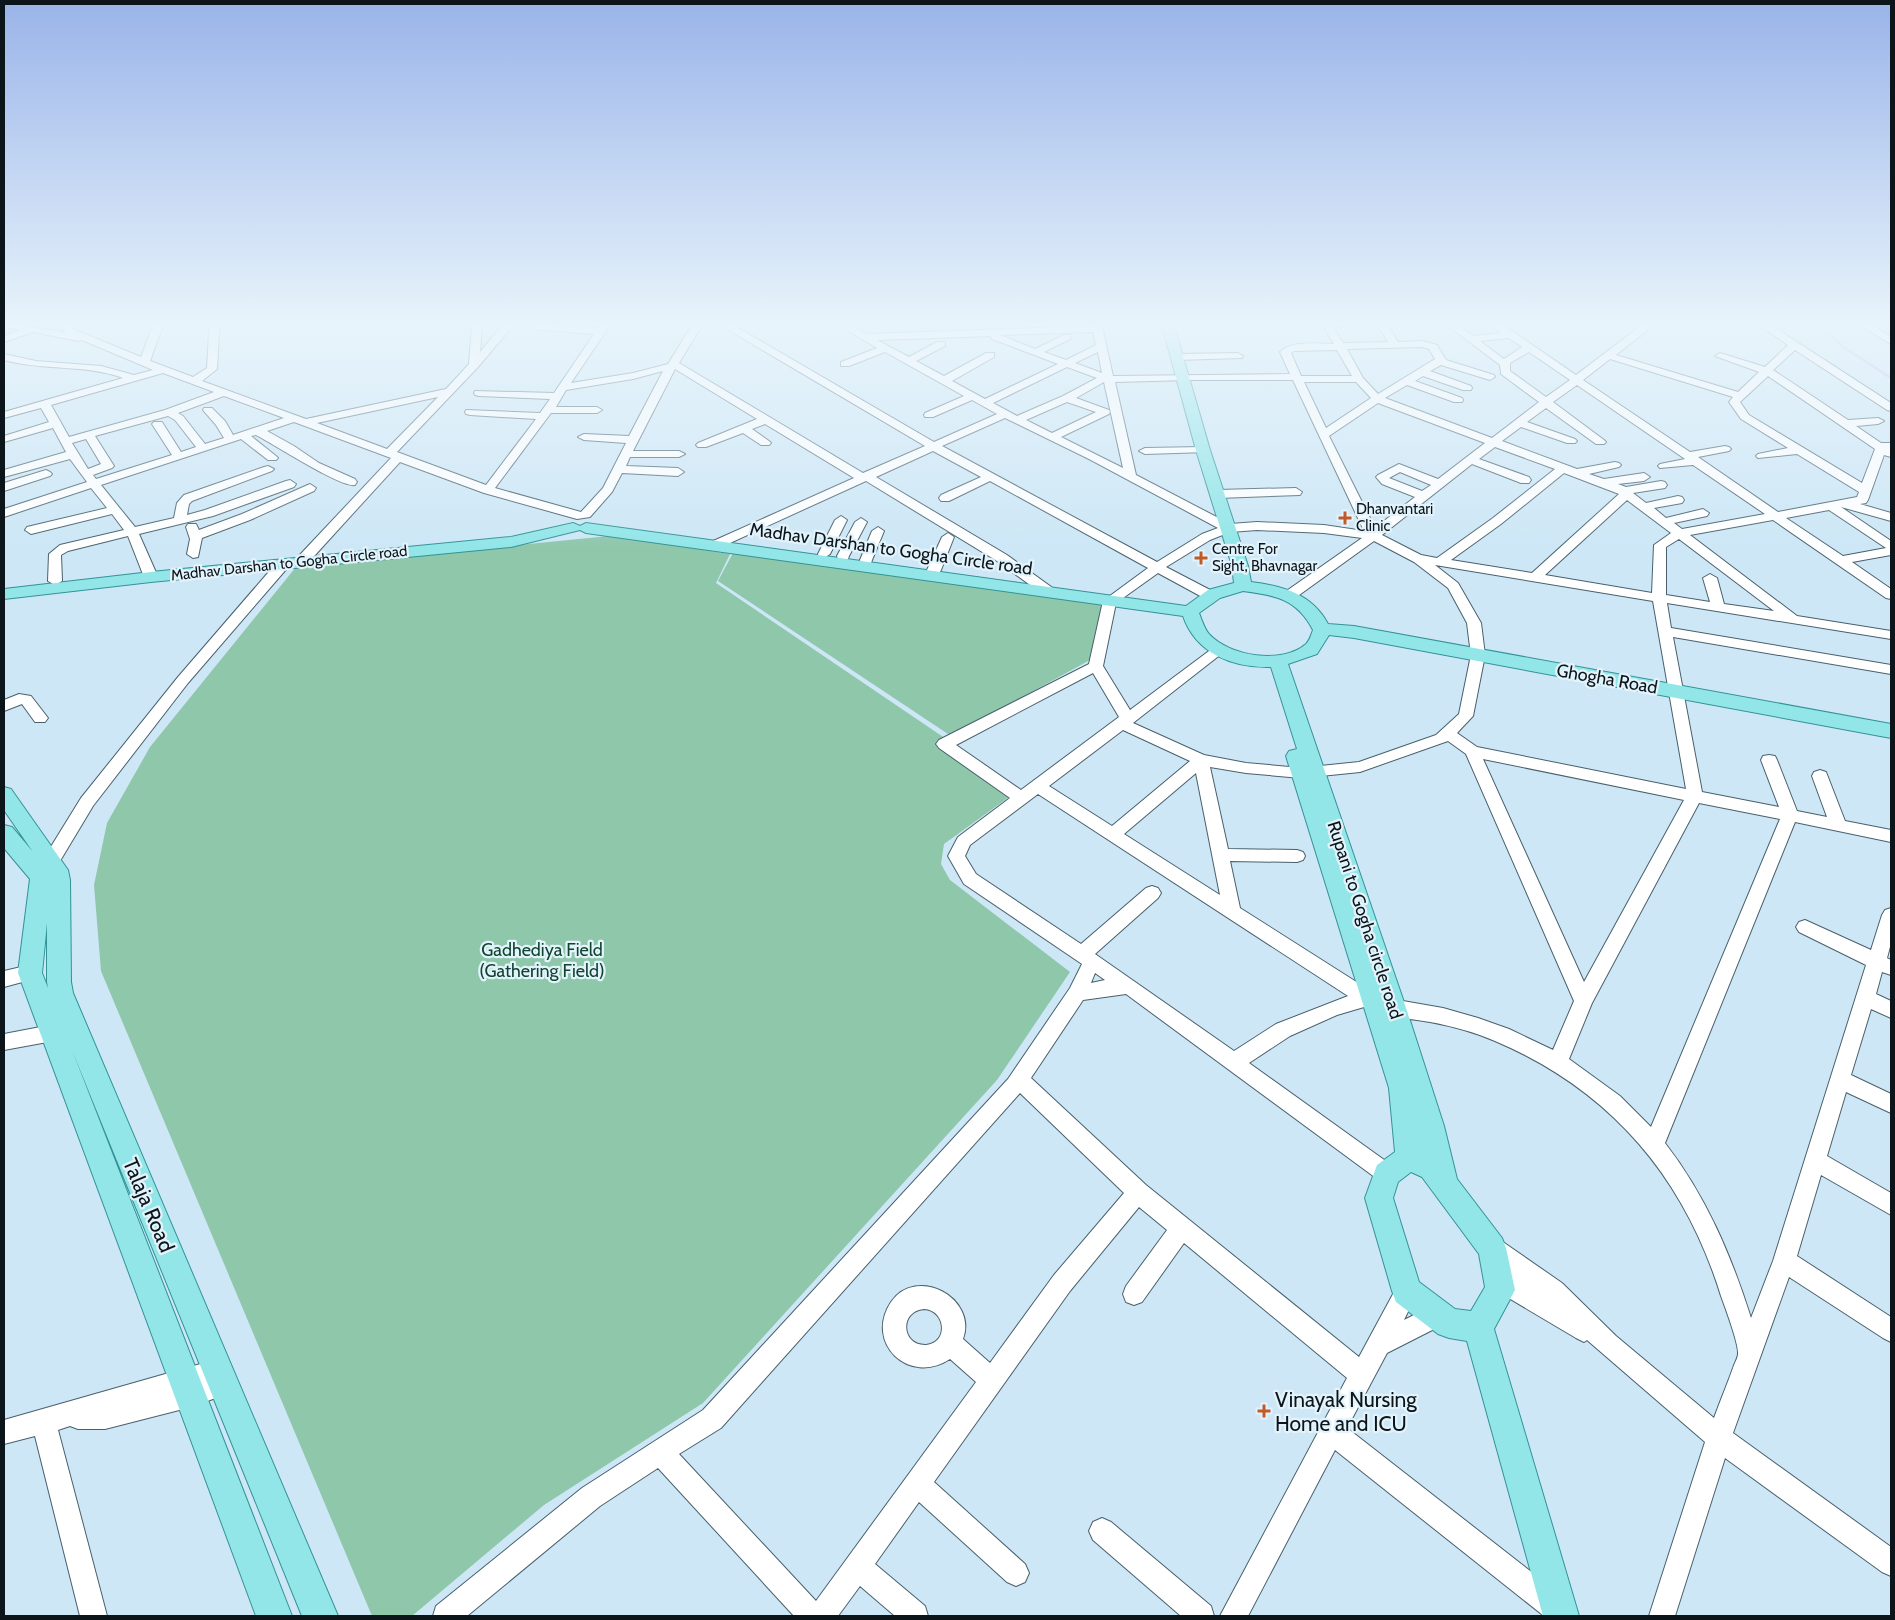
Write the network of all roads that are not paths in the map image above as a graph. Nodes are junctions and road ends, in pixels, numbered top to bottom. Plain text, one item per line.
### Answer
1 (63, 398) edge
2 (209, 398) edge
3 (240, 398) edge
4 (416, 398) edge
5 (443, 398) edge
6 (485, 398) edge
7 (556, 398) edge
8 (568, 398) edge
9 (656, 398) edge
10 (728, 398) edge
11 (850, 398) edge
12 (968, 398) edge
13 (975, 398) edge
14 (995, 398) edge
15 (1066, 398) joint
16 (1112, 398) edge
17 (1189, 398) edge
18 (1306, 398) edge
19 (1377, 398) joint
20 (1451, 398) edge
21 (1541, 398) edge
22 (1555, 398) edge
23 (1604, 398) edge
24 (1738, 398) edge
25 (1806, 398) edge
26 (1875, 398) edge
27 (1458, 400) dead end
28 (44, 403) junction
29 (552, 403) junction
30 (984, 403) junction
31 (1548, 403) junction
32 (1891, 408) edge
33 (208, 410) dead end
34 (597, 410) dead end
35 (169, 412) junction
36 (470, 412) dead end
37 (4, 414) edge
38 (1004, 414) junction
39 (929, 415) dead end
40 (302, 420) junction
41 (766, 420) junction
42 (1016, 420) junction
43 (1878, 421) dead end
44 (1520, 423) junction
45 (56, 424) junction
46 (158, 424) dead end
47 (1845, 424) junction
48 (744, 428) junction
49 (258, 431) junction
50 (89, 435) junction
51 (244, 436) junction
52 (1324, 436) junction
53 (584, 437) dead end
54 (1052, 437) junction
55 (4, 439) edge
56 (231, 440) junction
57 (634, 440) junction
58 (1571, 441) dead end
59 (1495, 442) junction
60 (1600, 442) dead end
61 (765, 443) dead end
62 (69, 446) junction
63 (702, 446) dead end
64 (933, 446) junction
65 (203, 449) junction
66 (1724, 449) dead end
67 (1203, 450) junction
68 (1798, 450) junction
69 (1888, 450) edge
70 (1145, 451) dead end
71 (394, 454) junction
72 (626, 454) junction
73 (679, 454) dead end
74 (1762, 456) dead end
75 (179, 457) junction
76 (1690, 458) junction
77 (1471, 460) junction
78 (4, 462) edge
79 (1615, 465) dead end
80 (1664, 466) dead end
81 (1563, 468) junction
82 (618, 470) junction
83 (678, 472) dead end
84 (1576, 473) junction
85 (4, 474) edge
86 (46, 474) dead end
87 (864, 477) junction
88 (990, 477) junction
89 (1131, 477) junction
90 (1644, 477) dead end
91 (90, 479) junction
92 (1524, 480) dead end
93 (351, 482) dead end
94 (290, 484) dead end
95 (1439, 484) junction
96 (1604, 484) junction
97 (1661, 485) dead end
98 (4, 487) edge
99 (310, 488) dead end
100 (488, 490) junction
101 (1865, 490) junction
102 (1296, 492) dead end
103 (1625, 492) junction
104 (1218, 494) junction
105 (1423, 496) junction
106 (945, 498) dead end
107 (1678, 500) dead end
108 (1845, 503) junction
109 (540, 505) joint
110 (1831, 506) junction
111 (1643, 507) junction
112 (114, 510) junction
113 (4, 513) edge
114 (1703, 513) dead end
115 (1775, 515) junction
116 (1891, 517) edge
117 (184, 519) junction
118 (581, 520) junction
119 (841, 520) dead end
120 (861, 522) dead end
121 (1663, 522) junction
122 (1228, 528) junction
123 (32, 530) dead end
124 (878, 531) dead end
125 (132, 532) junction
126 (1678, 534) junction
127 (195, 536) junction
128 (1373, 536) junction
129 (948, 537) dead end
130 (721, 542) junction
131 (1891, 546) edge
132 (1891, 551) edge
133 (193, 554) dead end
134 (824, 554) junction
135 (843, 556) junction
136 (1419, 559) junction
137 (304, 560) junction
138 (866, 560) junction
139 (1840, 561) junction
140 (1440, 562) junction
141 (284, 563) junction
142 (1158, 566) junction
143 (934, 570) junction
144 (150, 574) junction
145 (1535, 577) junction
146 (1710, 578) dead end
147 (55, 581) junction
148 (1243, 586) junction
149 (4, 587) edge
150 (1045, 588) junction
151 (4, 594) edge
152 (1290, 595) junction
153 (1891, 595) edge
154 (1114, 598) junction
155 (1659, 598) junction
156 (1198, 604) junction
157 (1718, 607) junction
158 (1793, 619) junction
159 (1322, 629) junction
160 (1665, 631) junction
161 (1891, 635) edge
162 (1218, 651) junction
163 (1478, 655) junction
164 (1272, 662) junction
165 (1096, 666) junction
166 (1891, 669) edge
167 (1676, 691) junction
168 (4, 706) edge
169 (40, 718) dead end
170 (1124, 721) junction
171 (1891, 731) edge
172 (1447, 734) junction
173 (1472, 751) junction
174 (1201, 760) junction
175 (1769, 760) dead end
176 (1308, 772) junction
177 (1820, 776) dead end
178 (1038, 786) junction
179 (1695, 795) junction
180 (1021, 798) junction
181 (1790, 815) junction
182 (9, 825) edge
183 (1838, 825) junction
184 (1112, 835) junction
185 (1891, 836) edge
186 (1220, 855) junction
187 (1297, 856) dead end
188 (46, 869) junction
189 (1152, 893) dead end
190 (1232, 912) junction
191 (1890, 922) edge
192 (1805, 927) dead end
193 (1087, 957) junction
194 (1884, 965) edge
195 (17, 976) edge
196 (1129, 986) junction
197 (1077, 993) junction
198 (1865, 998) junction
199 (1583, 1001) junction
200 (1378, 1003) junction
201 (1891, 1010) edge
202 (64, 1029) junction
203 (4, 1042) edge
204 (1234, 1062) junction
205 (1558, 1062) junction
206 (1019, 1079) junction
207 (1840, 1079) junction
208 (1891, 1104) edge
209 (101, 1124) junction
210 (1654, 1145) junction
211 (1815, 1160) junction
212 (1398, 1166) junction
213 (1444, 1182) junction
214 (1138, 1192) junction
215 (1891, 1205) edge
216 (1182, 1228) junction
217 (1492, 1248) junction
218 (1784, 1261) junction
219 (1498, 1279) junction
220 (1407, 1290) junction
221 (1134, 1294) dead end
222 (1438, 1315) junction
223 (1478, 1327) junction
224 (1891, 1330) edge
225 (948, 1343) dead end
226 (1380, 1344) junction
227 (1608, 1344) junction
228 (1750, 1354) junction
229 (1363, 1376) junction
230 (221, 1377) junction
231 (992, 1381) junction
232 (188, 1387) junction
233 (53, 1420) junction
234 (4, 1432) edge
235 (1333, 1432) junction
236 (1719, 1438) junction
237 (660, 1452) junction
238 (918, 1484) junction
239 (1102, 1531) dead end
240 (1891, 1563) edge
241 (858, 1567) junction
242 (1016, 1573) dead end
243 (1240, 1614) edge
244 (1562, 1615) edge
245 (93, 1616) edge
246 (274, 1616) edge
247 (320, 1616) edge
248 (446, 1616) edge
249 (812, 1616) edge
250 (822, 1616) edge
251 (915, 1616) edge
252 (1201, 1616) edge
253 (1662, 1616) edge

1 - 28 street
2 - 35 street
3 - 40 street
4 - 40 street
5 - 71 street
6 - 29 street
7 - 29 street
8 - 29 street
9 - 57 street
10 - 41 street
11 - 64 street
12 - 39 street
13 - 30 street
14 - 30 street
15 - 42 street
15 - 54 street
16 - 89 street
17 - 67 main road
18 - 52 street
19 - 52 street
19 - 59 street
20 - 27 street
21 - 31 street
22 - 31 street
23 - 76 street
24 - 68 street
25 - 47 street
26 - 32 street
28 - 37 street
28 - 45 street
29 - 34 street
29 - 36 street
29 - 100 street
30 - 38 street
31 - 44 street
31 - 60 street
33 - 56 street
35 - 50 street
35 - 65 street
38 - 42 street
38 - 64 street
40 - 49 street
40 - 71 street
41 - 48 street
41 - 87 street
42 - 54 street
43 - 47 street
44 - 58 street
44 - 59 street
45 - 55 street
45 - 62 street
46 - 75 street
47 - 69 street
48 - 61 street
48 - 63 street
49 - 51 street
49 - 93 street
50 - 62 street
50 - 91 street
51 - 56 street
51 - 117 street
52 - 128 street
53 - 57 street
54 - 89 street
56 - 65 street
57 - 72 street
59 - 77 street
59 - 81 street
62 - 78 street
62 - 85 street
62 - 91 street
64 - 87 street
64 - 88 street
65 - 75 street
66 - 76 street
67 - 70 street
67 - 104 main road
68 - 74 street
68 - 101 street
69 - 101 street
71 - 100 street
71 - 137 street
72 - 73 street
72 - 82 street
75 - 91 street
76 - 80 street
76 - 115 street
77 - 92 street
77 - 95 street
79 - 84 street
81 - 84 street
81 - 140 street
82 - 83 street
82 - 118 street
84 - 96 street
86 - 98 street
87 - 130 street
87 - 150 street
88 - 106 street
88 - 142 street
89 - 122 street
90 - 96 street
91 - 112 street
91 - 113 street
94 - 117 street
95 - 105 street
95 - 105 street
96 - 103 street
97 - 103 street
99 - 127 street
100 - 109 street
101 - 108 street
102 - 104 street
103 - 111 street
103 - 145 street
104 - 122 main road
105 - 128 street
107 - 111 street
108 - 110 street
108 - 116 street
109 - 118 street
110 - 115 street
110 - 131 street
111 - 121 street
112 - 123 street
112 - 125 street
114 - 121 street
115 - 126 street
115 - 139 street
117 - 125 street
117 - 127 street
118 - 130 main road, Madhav Darshan to Gogha Circle road
118 - 137 main road, Madhav Darshan to Gogha Circle road
119 - 134 street
120 - 135 street
121 - 126 street
122 - 128 street
122 - 142 street
122 - 148 main road
124 - 138 street
125 - 144 street
125 - 147 street
126 - 155 street
126 - 158 street
127 - 133 street
128 - 136 street
128 - 152 street
129 - 143 street
130 - 134 main road, Madhav Darshan to Gogha Circle road
130 - 150 main road, Madhav Darshan to Gogha Circle road
132 - 139 street
134 - 135 main road, Madhav Darshan to Gogha Circle road
135 - 138 main road, Madhav Darshan to Gogha Circle road
136 - 140 street
136 - 163 street
137 - 141 main road, Madhav Darshan to Gogha Circle road
137 - 144 main road
138 - 143 main road, Madhav Darshan to Gogha Circle road
139 - 153 street
140 - 145 street
141 - 144 main road, Madhav Darshan to Gogha Circle road
141 - 188 street
142 - 154 street
142 - 156 street
143 - 150 main road, Madhav Darshan to Gogha Circle road
144 - 147 main road
144 - 151 main road, Madhav Darshan to Gogha Circle road
145 - 155 street
146 - 157 street
147 - 149 main road
148 - 152 main road
148 - 156 main road
150 - 154 main road, Madhav Darshan to Gogha Circle road
152 - 159 main road
154 - 156 main road, Madhav Darshan to Gogha Circle road
154 - 165 street
155 - 157 street
155 - 160 street
156 - 162 main road
157 - 158 street
158 - 161 street
159 - 163 main road, Ghogha Road
159 - 164 main road
160 - 166 street
160 - 167 street
162 - 164 main road
162 - 170 street
163 - 167 main road, Ghogha Road
163 - 172 street
164 - 176 main road, Rupani to Gogha circle road
165 - 170 street
165 - 180 street
167 - 171 main road, Ghogha Road
167 - 179 street
168 - 169 street
170 - 174 street
170 - 178 street
172 - 173 street
172 - 176 street
173 - 179 street
173 - 199 street
174 - 176 street
174 - 184 street
174 - 186 street
175 - 181 street
176 - 200 main road, Rupani to Gogha circle road
177 - 183 street
178 - 180 street
178 - 184 street
179 - 181 street
179 - 199 street
180 - 193 street
181 - 183 street
181 - 210 street
182 - 188 main road, Talaja Road
183 - 185 street
184 - 190 street
186 - 187 street
186 - 190 street
188 - 195 main road, Talaja Road
188 - 202 main road, Talaja Road
189 - 193 street
190 - 200 street
191 - 194 street
192 - 194 street
193 - 196 street
193 - 197 street
194 - 198 street
195 - 202 main road, Talaja Road
196 - 197 street
196 - 204 street
197 - 206 street
198 - 201 street
198 - 207 street
199 - 205 street
200 - 204 street
200 - 205 street
200 - 212 main road, Rupani to Gogha circle road
200 - 213 main road, Rupani to Gogha circle road
202 - 203 street
202 - 209 main road, Talaja Road
204 - 212 street
205 - 210 street
206 - 214 street
206 - 237 street
207 - 208 street
207 - 211 street
209 - 230 main road, Talaja Road
209 - 232 main road, Talaja Road
210 - 228 street
211 - 215 street
211 - 218 street
212 - 213 main road
212 - 220 main road
213 - 217 main road
214 - 216 street
214 - 231 street
216 - 221 street
216 - 229 street
217 - 219 main road
217 - 227 street
218 - 224 street
218 - 228 street
219 - 223 main road
219 - 227 street
220 - 222 main road
220 - 226 street
222 - 223 main road
222 - 226 street
223 - 244 main road
225 - 231 street
226 - 229 street
227 - 236 street
228 - 236 street
229 - 235 street
230 - 232 street
230 - 247 main road, Talaja Road
231 - 238 street
232 - 233 street
232 - 246 main road, Talaja Road
233 - 234 street
233 - 245 street
235 - 243 street
235 - 244 street
236 - 240 street
236 - 253 street
237 - 248 street
237 - 249 street
238 - 241 street
238 - 242 street
239 - 252 street
241 - 250 street
241 - 251 street

